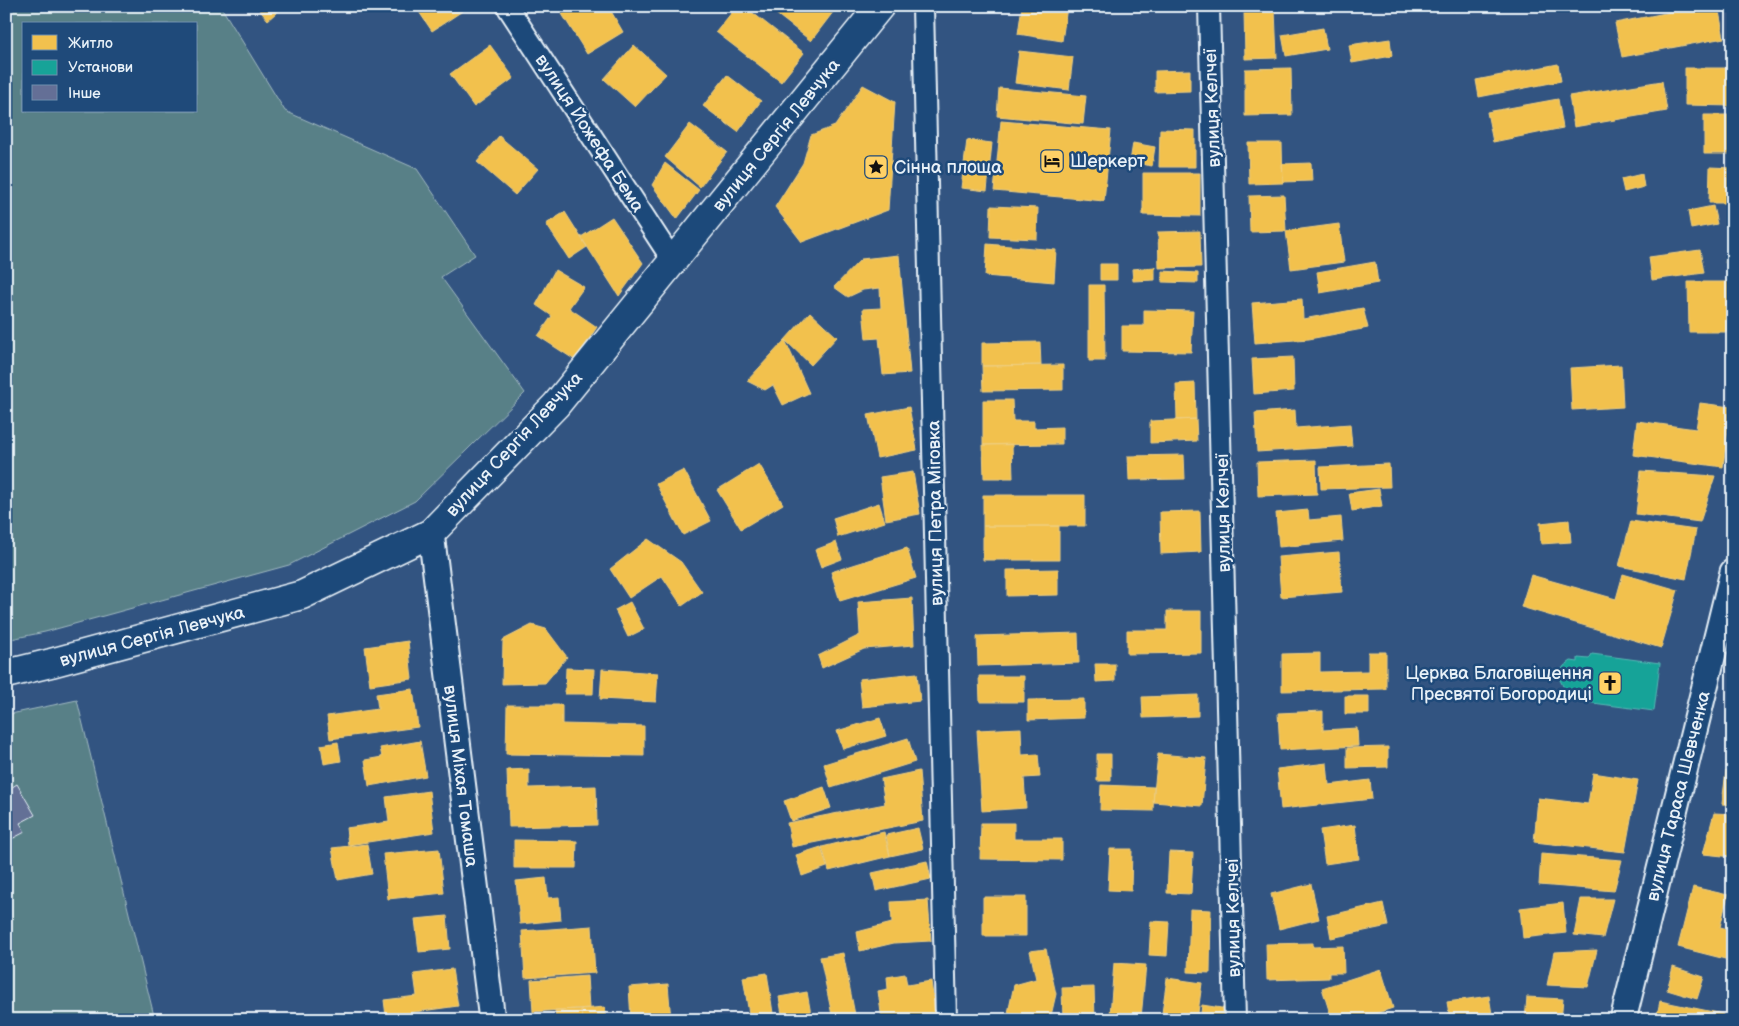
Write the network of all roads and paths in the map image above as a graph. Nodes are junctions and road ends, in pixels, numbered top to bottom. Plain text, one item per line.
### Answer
1 (507, 6) edge
2 (880, 6) edge
3 (923, 6) edge
4 (1209, 6) edge
5 (673, 261) junction
6 (430, 533) junction
7 (1733, 572) edge
8 (6, 674) edge
9 (492, 1020) edge
10 (946, 1020) edge
11 (1235, 1020) edge
12 (1623, 1020) edge

1 - 5 street, вулиця Йожефа Бема
2 - 5 main road, вулиця Сергія Левчука
3 - 10 street, вулиця Петра Міговка
4 - 11 street, вулиця Келчеї
5 - 6 main road, вулиця Сергія Левчука
6 - 8 main road, вулиця Сергія Левчука
6 - 9 street, вулиця Міхая Томаша
7 - 12 street, вулиця Тараса Шевченка

